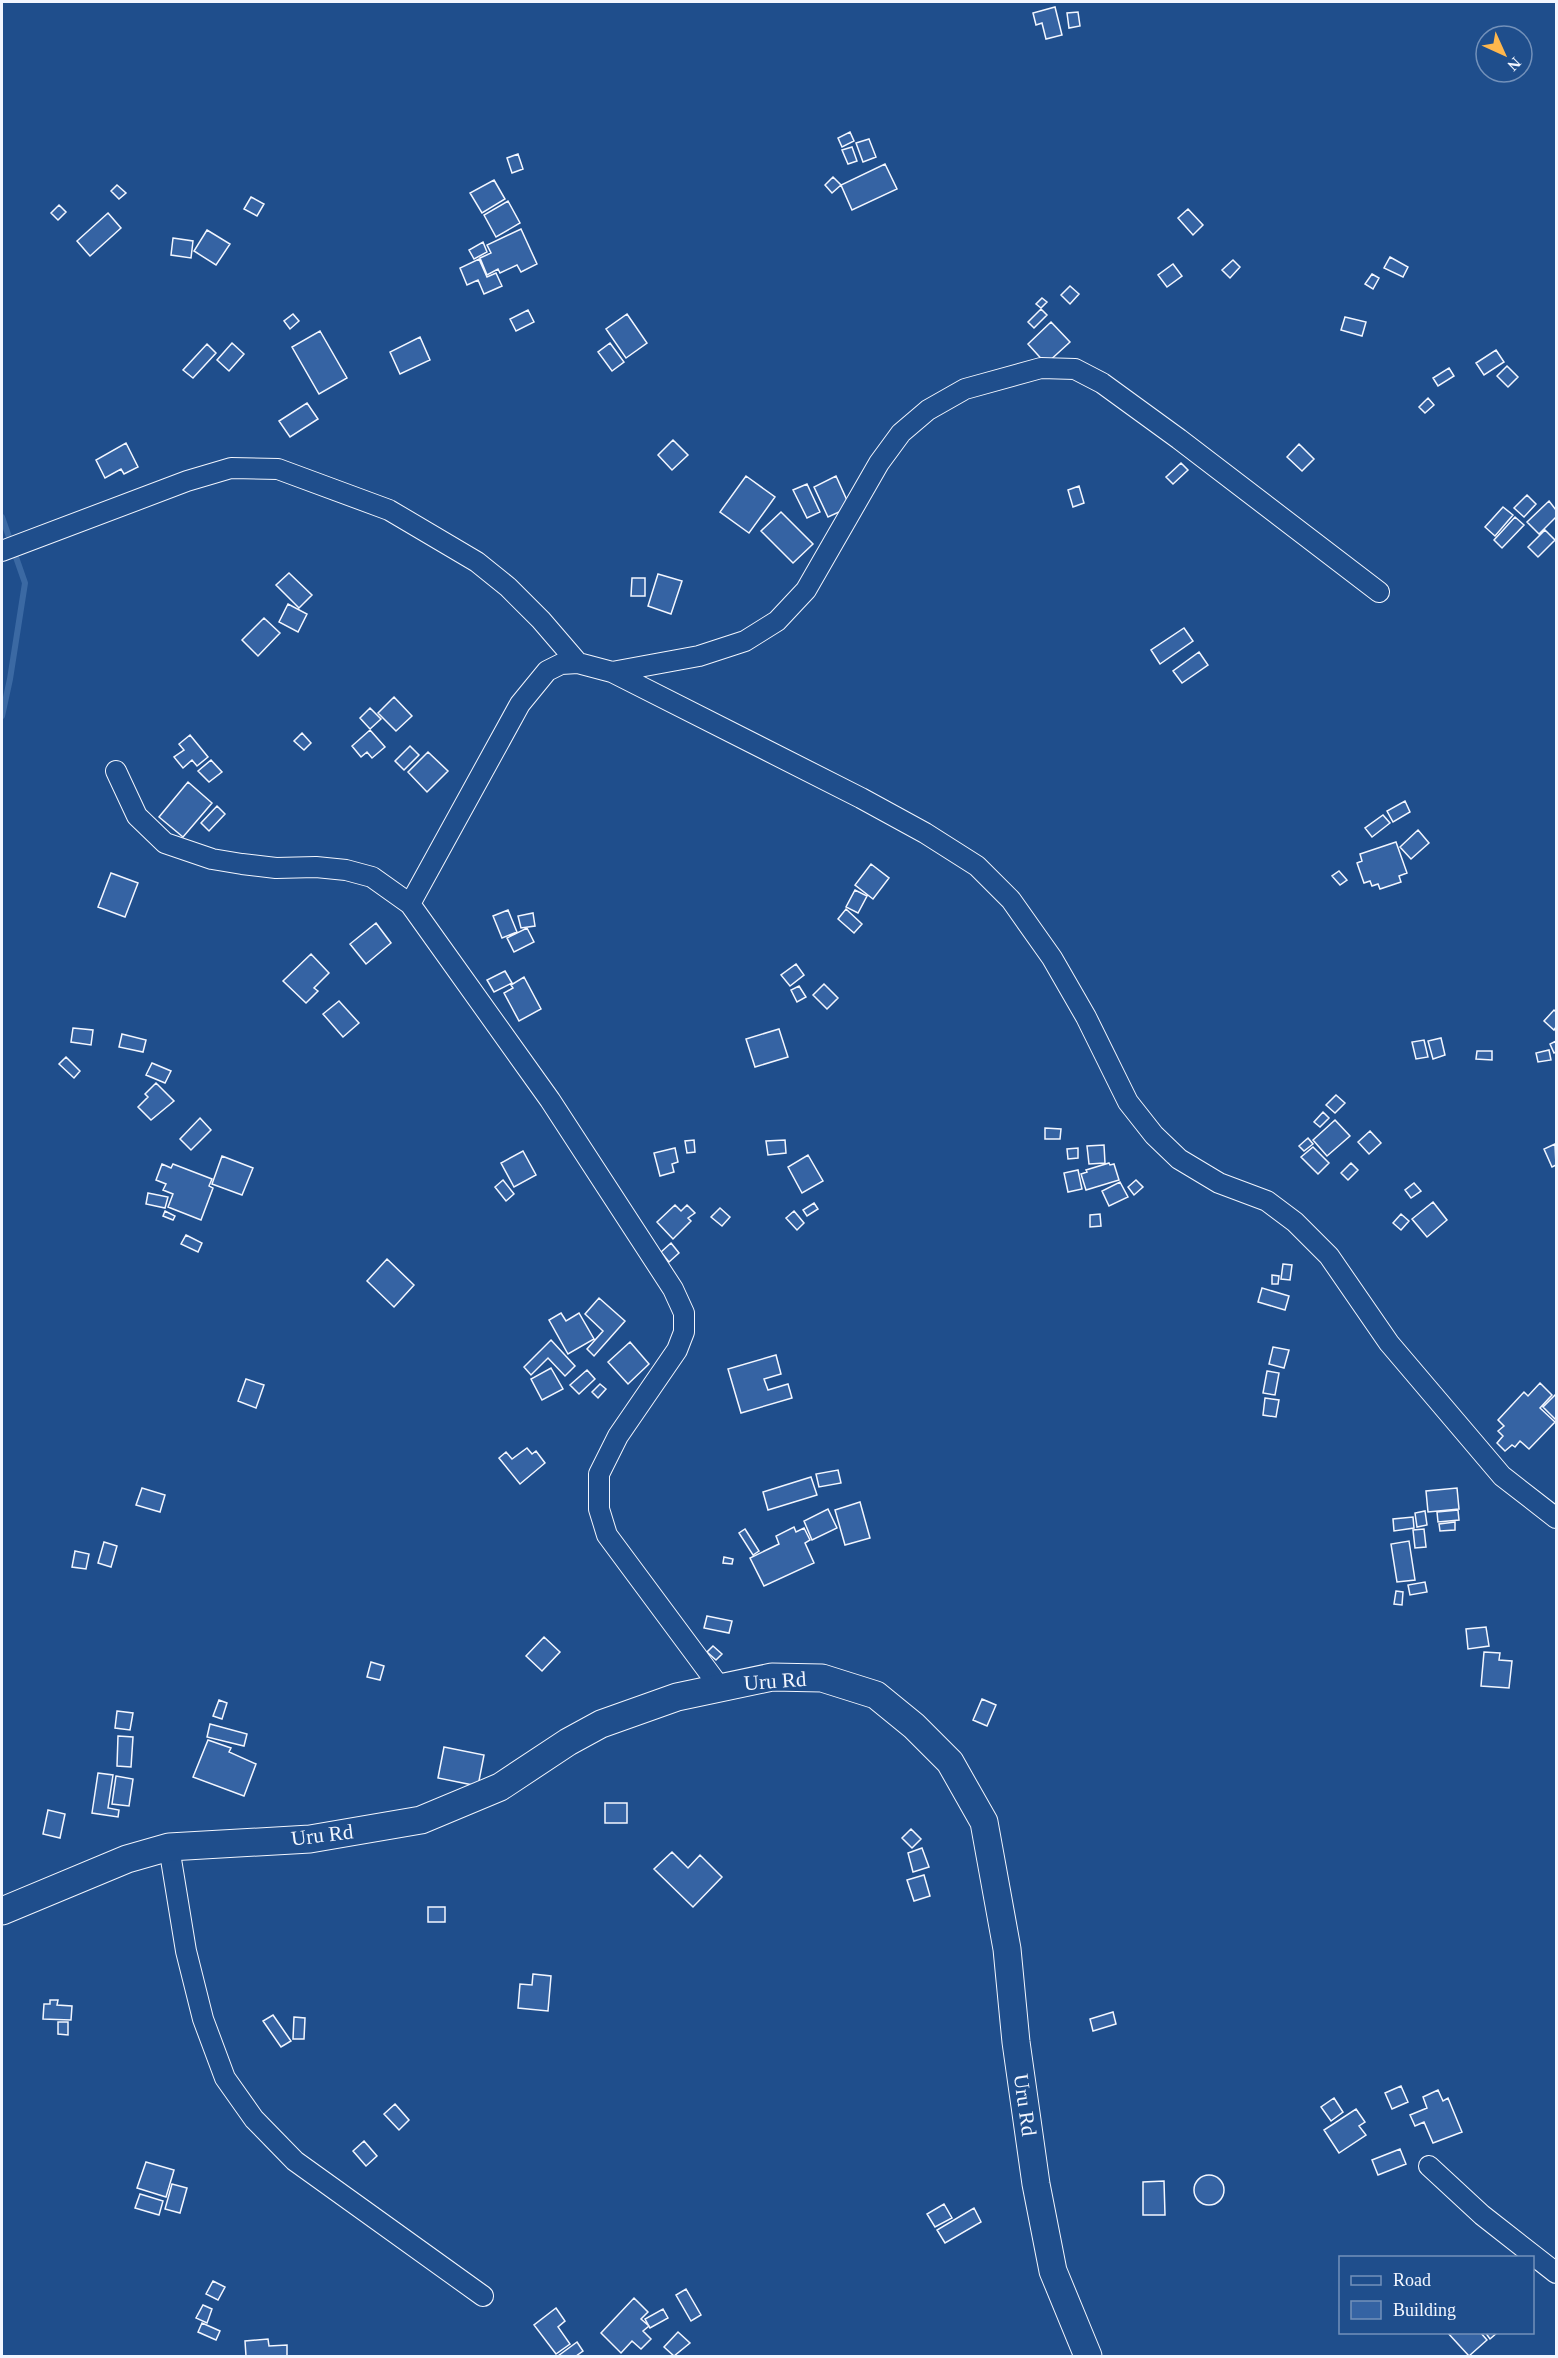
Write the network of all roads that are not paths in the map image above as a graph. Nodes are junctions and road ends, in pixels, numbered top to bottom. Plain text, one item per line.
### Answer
1 (2, 551) edge
2 (1379, 592) dead end
3 (578, 663) junction
4 (612, 672) junction
5 (116, 771) dead end
6 (410, 904) junction
7 (1557, 1518) edge
8 (719, 1686) junction
9 (169, 1847) junction
10 (2, 1911) edge
11 (1429, 2166) dead end
12 (1557, 2273) edge
13 (483, 2296) dead end
14 (1088, 2356) edge

1 - 3 street
2 - 4 street
3 - 4 street
3 - 6 street
4 - 7 street
5 - 6 street
6 - 8 street
8 - 9 street, Uru Rd
8 - 14 street, Uru Rd
9 - 10 street, Uru Rd
9 - 13 street
11 - 12 street

